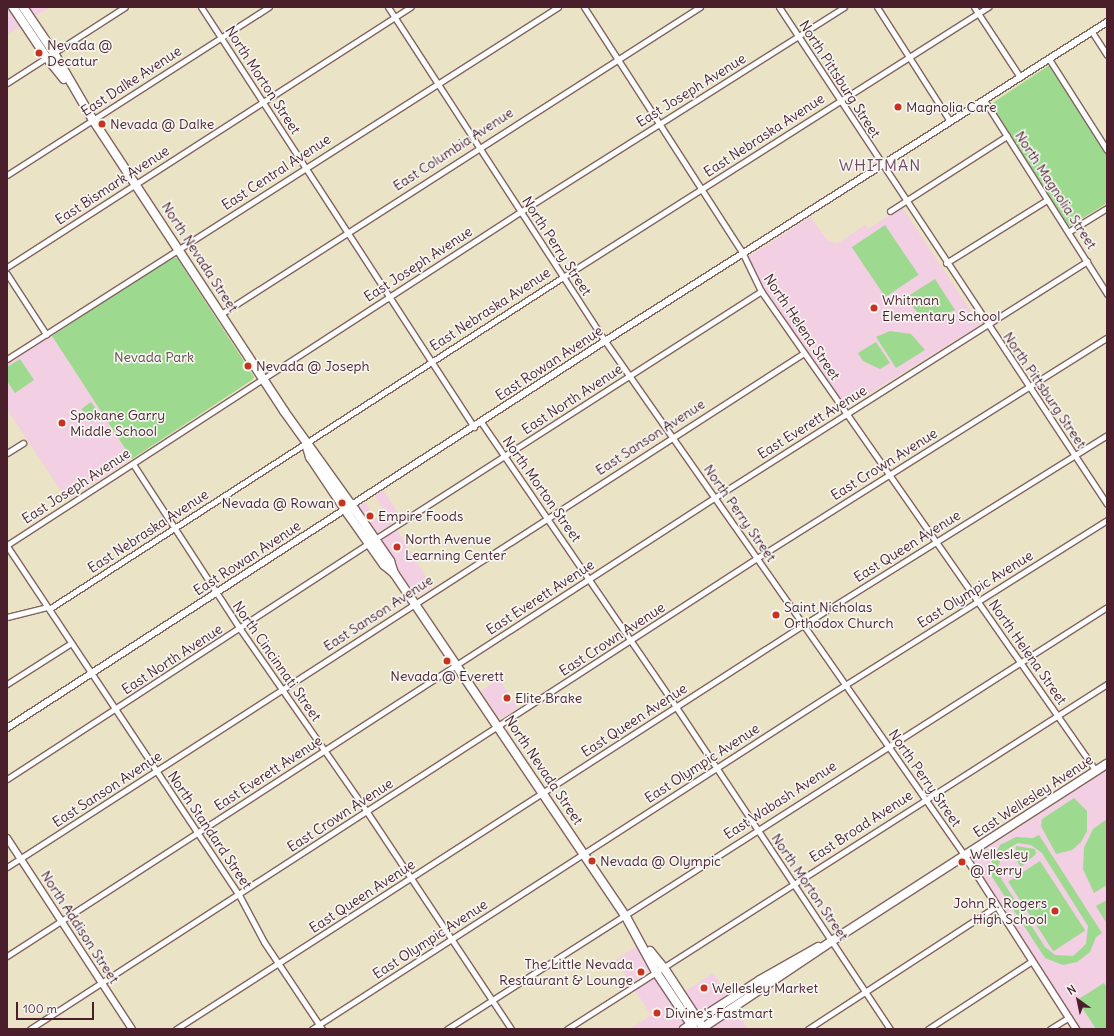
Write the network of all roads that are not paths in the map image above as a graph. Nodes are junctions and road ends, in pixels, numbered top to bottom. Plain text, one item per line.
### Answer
1 (13, 7) edge
2 (23, 7) edge
3 (125, 7) edge
4 (201, 7) edge
5 (268, 7) edge
6 (388, 7) edge
7 (411, 7) edge
8 (558, 7) edge
9 (584, 7) edge
10 (700, 7) edge
11 (779, 7) edge
12 (844, 7) edge
13 (877, 7) edge
14 (974, 7) edge
15 (988, 7) edge
16 (978, 13) junction
17 (394, 18) junction
18 (1107, 22) edge
19 (1092, 32) junction
20 (798, 36) junction
21 (221, 38) junction
22 (54, 53) junction
23 (1107, 55) edge
24 (908, 57) junction
25 (47, 58) junction
26 (617, 59) junction
27 (1049, 59) junction
28 (1020, 76) junction
29 (437, 82) junction
30 (7, 83) edge
31 (72, 87) junction
32 (984, 100) junction
33 (840, 101) junction
34 (263, 102) junction
35 (93, 120) junction
36 (950, 121) junction
37 (660, 124) junction
38 (1007, 136) junction
39 (478, 147) junction
40 (1107, 150) edge
41 (882, 165) junction
42 (305, 167) junction
43 (7, 175) edge
44 (136, 184) junction
45 (702, 189) junction
46 (1047, 200) junction
47 (905, 201) junction
48 (1107, 208) edge
49 (890, 211) dead end
50 (520, 212) junction
51 (347, 231) junction
52 (1068, 232) junction
53 (178, 249) junction
54 (743, 254) junction
55 (1087, 261) junction
56 (946, 263) junction
57 (7, 267) edge
58 (7, 274) edge
59 (563, 276) junction
60 (761, 292) junction
61 (1107, 294) edge
62 (389, 296) junction
63 (221, 314) junction
64 (987, 326) junction
65 (46, 334) junction
66 (1107, 338) edge
67 (605, 341) junction
68 (804, 353) junction
69 (7, 359) edge
70 (432, 362) junction
71 (629, 376) junction
72 (264, 379) junction
73 (1028, 387) junction
74 (847, 414) junction
75 (482, 422) junction
76 (474, 426) junction
77 (1107, 435) edge
78 (672, 437) junction
79 (22, 443) dead end
80 (305, 443) junction
81 (7, 453) edge
82 (505, 456) junction
83 (1074, 456) junction
84 (133, 464) junction
85 (889, 475) junction
86 (714, 498) junction
87 (1107, 504) edge
88 (352, 505) junction
89 (345, 510) junction
90 (547, 517) junction
91 (1107, 520) edge
92 (174, 528) junction
93 (372, 541) junction
94 (936, 542) junction
95 (7, 546) edge
96 (757, 558) junction
97 (590, 580) junction
98 (216, 592) junction
99 (978, 602) junction
100 (415, 603) junction
101 (1107, 607) edge
102 (48, 608) junction
103 (7, 617) edge
104 (803, 625) junction
105 (240, 629) junction
106 (631, 641) junction
107 (71, 643) junction
108 (1020, 662) junction
109 (458, 665) junction
110 (92, 674) junction
111 (7, 684) edge
112 (1107, 684) edge
113 (845, 685) junction
114 (282, 690) junction
115 (676, 707) junction
116 (115, 710) junction
117 (1058, 715) junction
118 (499, 726) junction
119 (7, 728) edge
120 (888, 746) junction
121 (325, 751) junction
122 (1107, 764) edge
123 (717, 768) junction
124 (156, 771) junction
125 (1096, 771) junction
126 (7, 779) edge
127 (544, 793) junction
128 (925, 799) junction
129 (366, 812) junction
130 (757, 829) junction
131 (197, 833) junction
132 (7, 838) edge
133 (584, 853) junction
134 (965, 856) junction
135 (20, 859) junction
136 (7, 867) edge
137 (411, 878) junction
138 (793, 884) junction
139 (239, 895) junction
140 (997, 906) junction
141 (625, 915) junction
142 (61, 921) junction
143 (451, 940) junction
144 (832, 941) junction
145 (7, 956) edge
146 (1032, 961) junction
147 (278, 964) junction
148 (660, 970) junction
149 (102, 982) junction
150 (866, 992) junction
151 (492, 1000) junction
152 (1069, 1017) junction
153 (692, 1026) edge
154 (320, 1027) edge
155 (30, 1029) edge
156 (132, 1029) edge
157 (176, 1029) edge
158 (312, 1029) edge
159 (448, 1029) edge
160 (511, 1029) edge
161 (567, 1029) edge
162 (703, 1029) edge
163 (808, 1029) edge
164 (890, 1029) edge
165 (928, 1029) edge
166 (1050, 1029) edge
167 (1076, 1029) edge

1 - 25 main road, North Nevada Street
2 - 22 main road, North Nevada Street
3 - 22 street
4 - 21 street, North Morton Street
5 - 21 street, East Dalke Avenue
6 - 17 street, North Perry Street
7 - 17 street, East Bismark Avenue
8 - 29 street, East Central Avenue
9 - 26 street, North Helena Street
10 - 26 street, East Columbia Avenue
11 - 20 street, North Pittsburg Street
12 - 20 street, East Joseph Avenue
13 - 24 street
14 - 16 street
15 - 16 street, East Nebraska Avenue
16 - 24 street, East Nebraska Avenue
16 - 28 street
17 - 29 street, North Perry Street
17 - 34 street, East Bismark Avenue
18 - 19 street, East Rowan Avenue
19 - 23 street
19 - 27 street, East Rowan Avenue
20 - 33 street, North Pittsburg Street
20 - 37 street, East Joseph Avenue
21 - 34 street, North Morton Street
21 - 35 street, East Dalke Avenue
22 - 25 street
22 - 31 main road, North Nevada Street
24 - 33 street, East Nebraska Avenue
24 - 36 street
25 - 30 street
25 - 31 main road, North Nevada Street
26 - 37 street, North Helena Street
26 - 39 street, East Columbia Avenue
27 - 28 street, East Rowan Avenue
27 - 40 street
28 - 32 street, East Rowan Avenue
29 - 39 street, North Perry Street
29 - 42 street, East Central Avenue
31 - 35 main road, North Nevada Street
32 - 36 street, East Rowan Avenue
32 - 38 street, North Magnolia Street
33 - 41 street, North Pittsburg Street
33 - 45 street, East Nebraska Avenue
34 - 42 street, North Morton Street
34 - 44 street, East Bismark Avenue
35 - 43 street, East Dalke Avenue
35 - 44 main road, North Nevada Street
36 - 41 street, East Rowan Avenue
37 - 45 street, North Helena Street
37 - 50 street, East Joseph Avenue
38 - 46 street, North Magnolia Street
38 - 47 street
39 - 50 street, North Perry Street
39 - 51 street, East Columbia Avenue
41 - 47 street, North Pittsburg Street
41 - 54 street, East Rowan Avenue
42 - 51 street, North Morton Street
42 - 53 street, East Central Avenue
44 - 53 main road, North Nevada Street
44 - 57 street, East Bismark Avenue
45 - 54 street, North Helena Street
45 - 59 street, East Nebraska Avenue
46 - 52 street, North Magnolia Street
46 - 56 street
47 - 49 street
47 - 56 street, North Pittsburg Street
48 - 52 street
50 - 59 street, North Perry Street
50 - 62 street, East Joseph Avenue
51 - 62 street, North Morton Street
51 - 63 street, East Columbia Avenue
52 - 55 street, North Magnolia Street
53 - 63 main road, North Nevada Street
53 - 65 street, East Central Avenue
54 - 60 street, North Helena Street
54 - 67 street, East Rowan Avenue
55 - 61 street, North Magnolia Street
55 - 64 street, East Everett Avenue
56 - 64 street, North Pittsburg Street
58 - 65 street
59 - 67 street, North Perry Street
59 - 70 street, East Nebraska Avenue
60 - 68 street, North Helena Street
60 - 71 street, East North Avenue
62 - 70 street, North Morton Street
62 - 72 street, East Joseph Avenue
63 - 72 main road, North Nevada Street
64 - 73 street, North Pittsburg Street
64 - 74 street, East Everett Avenue
65 - 69 street, East Central Avenue
66 - 73 street, East Crown Avenue
67 - 71 street, North Perry Street
67 - 75 street, East Rowan Avenue
68 - 74 street, North Helena Street
68 - 78 street, East Sanson Avenue
70 - 76 street, North Morton Street
70 - 80 street, East Nebraska Avenue
71 - 78 street, North Perry Street
71 - 82 street, East North Avenue
72 - 80 main road, North Nevada Street
72 - 84 street, East Joseph Avenue
73 - 83 street, North Pittsburg Street
73 - 85 street, East Crown Avenue
74 - 85 street, North Helena Street
74 - 86 street, East Everett Avenue
75 - 76 street, East Rowan Avenue
75 - 82 street, North Morton Street
76 - 88 street, East Rowan Avenue
77 - 83 street, East Queen Avenue
78 - 86 street, North Perry Street
78 - 90 street, East Sanson Avenue
79 - 81 street
80 - 88 main road, North Nevada Street
80 - 89 main road, North Nevada Street
80 - 92 street, East Nebraska Avenue
82 - 90 street, North Morton Street
82 - 93 street, East North Avenue
83 - 87 street, North Pittsburg Street
83 - 94 street, East Queen Avenue
84 - 92 street, North Cincinnati Street
84 - 95 street, East Joseph Avenue
85 - 94 street, North Helena Street
85 - 96 street, East Crown Avenue
86 - 96 street, North Perry Street
86 - 97 street, East Everett Avenue
88 - 89 street, East Rowan Avenue
88 - 93 main road, North Nevada Street
89 - 93 main road, North Nevada Street
89 - 98 street, East Rowan Avenue
90 - 97 street, North Morton Street
90 - 100 street, East Sanson Avenue
91 - 99 street, East Olympic Avenue
92 - 98 street, North Cincinnati Street
92 - 102 street, East Nebraska Avenue
93 - 100 main road, North Nevada Street
93 - 105 street, East North Avenue
94 - 99 street, North Helena Street
94 - 104 street, East Queen Avenue
95 - 102 street, North Standard Street
96 - 104 street, North Perry Street
96 - 106 street, East Crown Avenue
97 - 106 street, North Morton Street
97 - 109 street, East Everett Avenue
98 - 105 street, North Cincinnati Street
98 - 110 street, East Rowan Avenue
99 - 108 street, North Helena Street
99 - 113 street, East Olympic Avenue
100 - 109 main road, North Nevada Street
100 - 114 street, East Sanson Avenue
101 - 108 street, East Wabash Avenue
102 - 103 street, East Nebraska Avenue
102 - 107 street, North Standard Street
104 - 113 street, North Perry Street
104 - 115 street, East Queen Avenue
105 - 114 street, North Cincinnati Street
105 - 116 street, East North Avenue
106 - 115 street, North Morton Street
106 - 118 street, East Crown Avenue
107 - 110 street, North Standard Street
107 - 111 street
108 - 117 street, North Helena Street
108 - 120 street, East Wabash Avenue
109 - 118 main road, North Nevada Street
109 - 121 street, East Everett Avenue
110 - 116 street, North Standard Street
110 - 119 street, East Rowan Avenue
112 - 117 street, East Broad Avenue
113 - 120 street, North Perry Street
113 - 123 street, East Olympic Avenue
114 - 121 street, North Cincinnati Street
114 - 124 street, East Sanson Avenue
115 - 123 street, North Morton Street
115 - 127 street, East Queen Avenue
116 - 124 street, North Standard Street
116 - 126 street, East North Avenue
117 - 125 street, North Helena Street
117 - 128 street, East Broad Avenue
118 - 127 main road, North Nevada Street
118 - 129 street, East Crown Avenue
120 - 128 street, North Perry Street
120 - 130 street, East Wabash Avenue
121 - 129 street, North Cincinnati Street
121 - 131 street, East Everett Avenue
122 - 125 main road, East Wellesley Avenue
123 - 130 street, North Morton Street
123 - 133 street, East Olympic Avenue
124 - 131 street, North Standard Street
124 - 135 street, East Sanson Avenue
125 - 134 main road, East Wellesley Avenue
127 - 133 main road, North Nevada Street
127 - 137 street, East Queen Avenue
128 - 134 street, North Perry Street
128 - 138 street, East Broad Avenue
129 - 137 street, North Cincinnati Street
129 - 139 street, East Crown Avenue
130 - 138 street, North Morton Street
130 - 141 street, East Wabash Avenue
131 - 139 street, North Standard Street
131 - 142 street, East Everett Avenue
132 - 135 street, North Addison Street
133 - 141 main road, North Nevada Street
133 - 143 street, East Olympic Avenue
134 - 140 street, North Perry Street
134 - 144 main road, East Wellesley Avenue
135 - 136 street, East Sanson Avenue
135 - 142 street, North Addison Street
137 - 143 street, North Cincinnati Street
137 - 147 street, East Queen Avenue
138 - 144 street, North Morton Street
138 - 148 street, East Broad Avenue
139 - 147 street, North Standard Street
139 - 149 street, East Crown Avenue
140 - 146 street, North Perry Street
140 - 150 street
141 - 148 main road, North Nevada Street
141 - 151 street, East Wabash Avenue
142 - 145 street, East Everett Avenue
142 - 149 street, North Addison Street
143 - 151 street, North Cincinnati Street
143 - 154 street, East Olympic Avenue
144 - 150 street, North Morton Street
144 - 153 main road, East Wellesley Avenue
144 - 162 main road, East Wellesley Avenue
146 - 152 street, North Perry Street
146 - 165 street
147 - 154 street, North Standard Street
147 - 157 street, East Queen Avenue
148 - 153 main road, North Nevada Street
148 - 161 street, East Broad Avenue
149 - 155 street, East Crown Avenue
149 - 156 street, North Addison Street
150 - 163 street
150 - 164 street, North Morton Street
151 - 159 street, East Wabash Avenue
151 - 160 street, North Cincinnati Street
152 - 166 street
152 - 167 street, North Perry Street
153 - 162 main road, North Nevada Street
154 - 158 street, East Olympic Avenue

